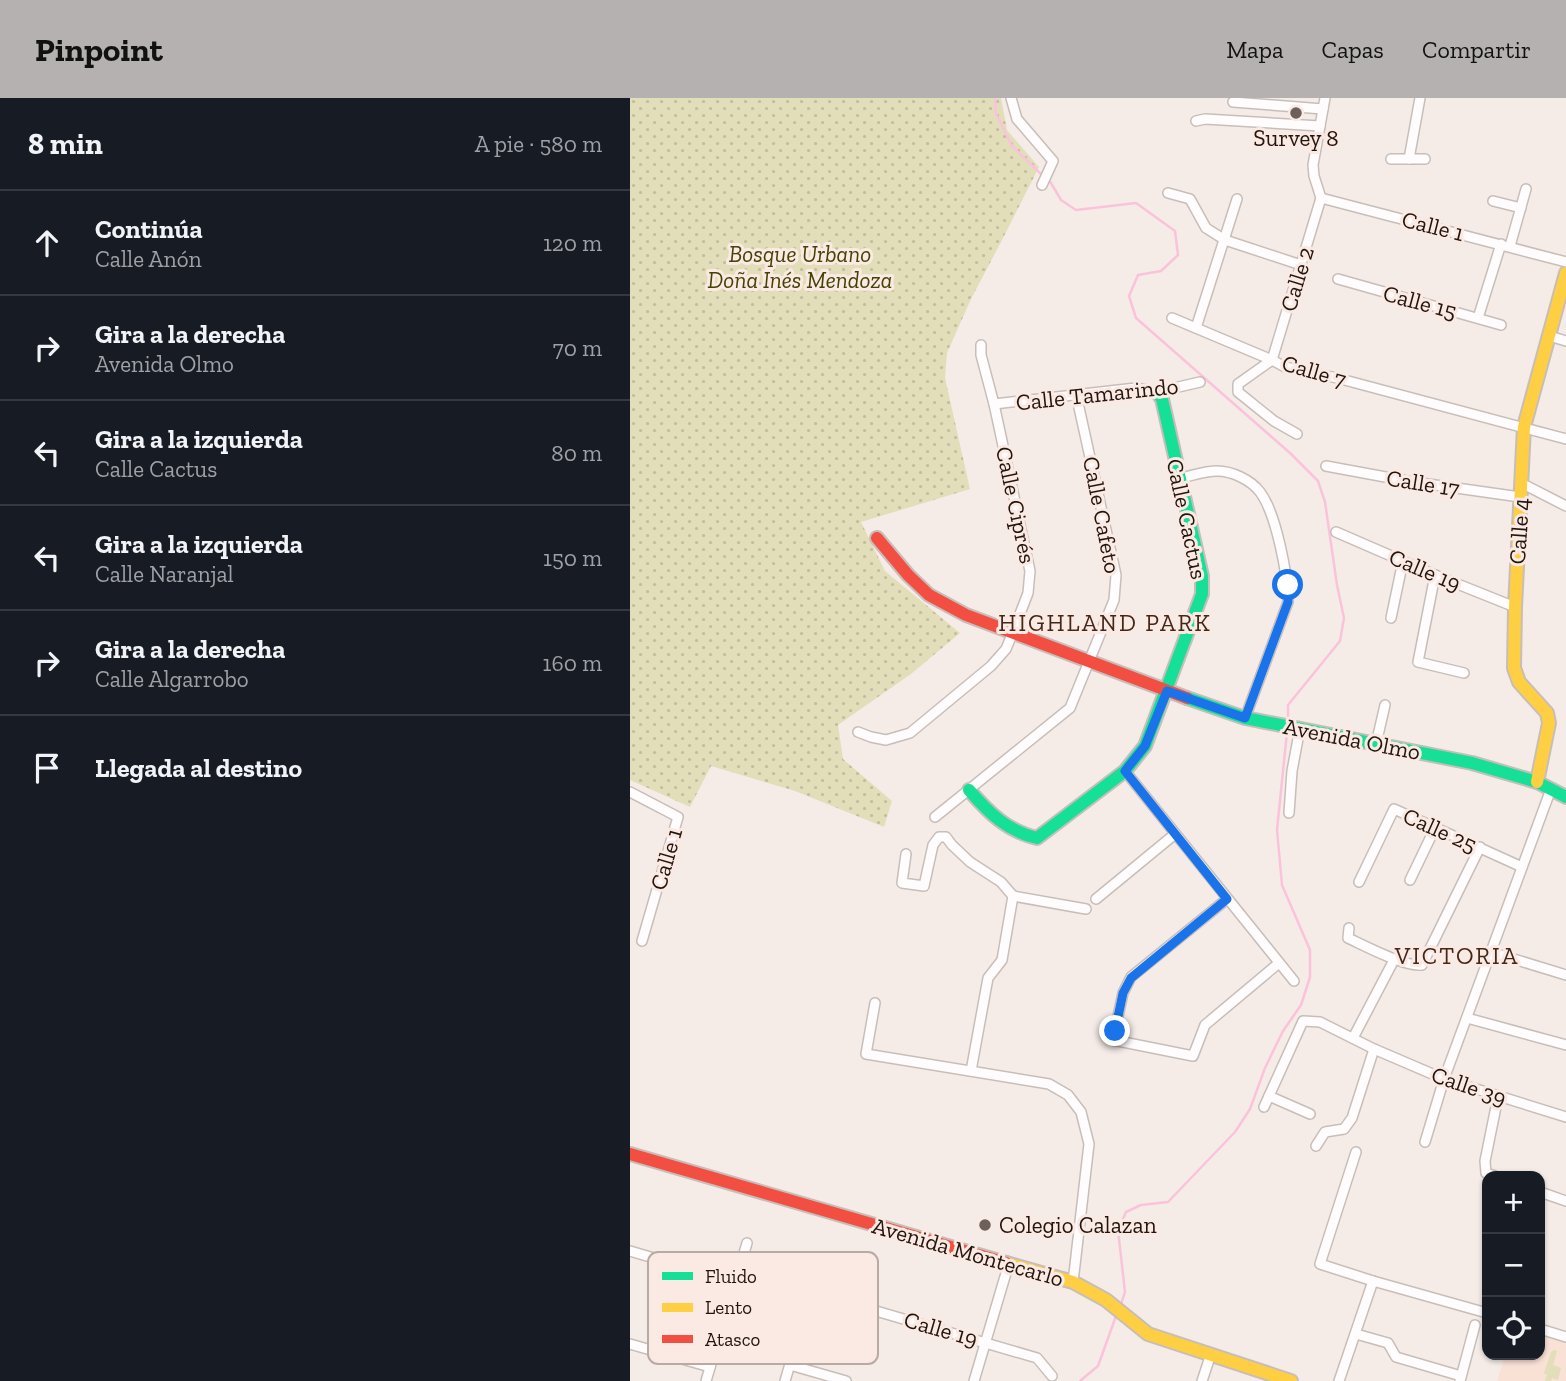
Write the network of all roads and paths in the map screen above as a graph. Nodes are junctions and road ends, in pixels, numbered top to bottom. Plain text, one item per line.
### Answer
1 (1011, 98) edge
2 (1325, 98) edge
3 (1420, 98) edge
4 (1233, 102) dead end
5 (1323, 109) junction
6 (1196, 121) dead end
7 (1320, 126) junction
8 (1391, 159) dead end
9 (1409, 159) junction
10 (1426, 159) dead end
11 (1042, 185) dead end
12 (1526, 189) dead end
13 (1168, 193) dead end
14 (1321, 198) junction
15 (1237, 199) dead end
16 (1493, 201) dead end
17 (1521, 208) junction
18 (1224, 240) junction
19 (1505, 245) junction
20 (1566, 262) edge
21 (1301, 265) junction
22 (1566, 273) edge
23 (1338, 279) dead end
24 (1172, 318) dead end
25 (1478, 318) junction
26 (1501, 325) dead end
27 (1196, 328) junction
28 (1549, 336) junction
29 (1566, 341) edge
30 (981, 345) dead end
31 (1272, 360) junction
32 (1200, 382) dead end
33 (1157, 392) junction
34 (1076, 394) junction
35 (994, 404) junction
36 (1524, 427) junction
37 (1297, 434) dead end
38 (1566, 439) edge
39 (1326, 466) dead end
40 (1180, 478) junction
41 (1521, 490) junction
42 (1566, 506) edge
43 (1336, 532) dead end
44 (877, 538) dead end
45 (1403, 561) junction
46 (1435, 575) junction
47 (1515, 607) junction
48 (1391, 618) dead end
49 (1013, 632) junction
50 (1090, 661) junction
51 (1464, 673) dead end
52 (1167, 691) junction
53 (1385, 705) dead end
54 (1245, 718) junction
55 (1300, 728) junction
56 (858, 732) dead end
57 (1376, 744) junction
58 (1125, 771) junction
59 (1537, 782) junction
60 (1551, 789) junction
61 (969, 790) junction
62 (630, 792) edge
63 (1566, 797) edge
64 (1289, 813) dead end
65 (935, 817) dead end
66 (1435, 828) junction
67 (1175, 834) junction
68 (1479, 847) junction
69 (906, 855) dead end
70 (1522, 867) junction
71 (1410, 880) dead end
72 (1359, 882) dead end
73 (1013, 896) junction
74 (1096, 899) dead end
75 (1227, 899) junction
76 (1086, 909) dead end
77 (1349, 928) dead end
78 (642, 941) dead end
79 (1491, 952) junction
80 (1395, 958) junction
81 (1279, 963) junction
82 (1566, 975) edge
83 (1294, 981) dead end
84 (875, 1003) dead end
85 (1467, 1018) junction
86 (1353, 1038) junction
87 (1566, 1045) edge
88 (1374, 1049) junction
89 (971, 1071) junction
90 (1444, 1079) junction
91 (1269, 1096) junction
92 (1498, 1097) junction
93 (1264, 1107) dead end
94 (1310, 1114) dead end
95 (1566, 1117) edge
96 (1425, 1142) dead end
97 (1315, 1146) dead end
98 (1356, 1152) dead end
99 (630, 1154) edge
100 (1486, 1171) edge
101 (1545, 1194) edge
102 (1566, 1201) edge
103 (747, 1243) dead end
104 (630, 1251) edge
105 (744, 1252) edge
106 (648, 1256) edge
107 (1009, 1264) junction
108 (1373, 1281) junction
109 (1073, 1282) junction
110 (878, 1311) edge
111 (1482, 1313) edge
112 (1475, 1325) dead end
113 (1545, 1331) edge
114 (1356, 1334) junction
115 (1566, 1337) edge
116 (986, 1342) junction
117 (630, 1344) edge
118 (648, 1349) edge
119 (1211, 1354) junction
120 (700, 1364) edge
121 (711, 1364) edge
122 (790, 1365) joint
123 (710, 1367) junction
124 (1052, 1376) dead end
125 (1460, 1379) edge
126 (706, 1381) edge
127 (785, 1381) edge
128 (846, 1381) edge
129 (974, 1381) edge
130 (1202, 1381) edge
131 (1291, 1381) edge
132 (1339, 1381) edge

1 - 11 street
2 - 5 street
3 - 9 street
4 - 5 street
5 - 7 street
6 - 7 street
7 - 14 street
8 - 9 street
9 - 10 street
12 - 17 street
13 - 18 street
14 - 19 street, Calle 1
14 - 21 street, Calle 2
15 - 18 street
16 - 17 street
17 - 19 street
18 - 21 street
18 - 27 street
19 - 20 street, Calle 1
19 - 25 street
21 - 31 street, Calle 2
22 - 28 street, Calle 4
23 - 25 street, Calle 15
24 - 27 street, Calle 7
25 - 26 street, Calle 15
27 - 31 street, Calle 7
28 - 29 street
28 - 36 street, Calle 4
30 - 35 street, Calle Ciprés
31 - 36 street, Calle 7
31 - 37 street
32 - 33 street, Calle Tamarindo
33 - 34 street, Calle Tamarindo
33 - 40 street, Calle Cactus
34 - 35 street, Calle Tamarindo
34 - 50 street, Calle Cafeto
35 - 49 street, Calle Ciprés
36 - 38 street, Calle 7
36 - 41 street, Calle 4
39 - 41 street, Calle 17
40 - 52 street, Calle Cactus
40 - 54 street
41 - 42 street, Calle 17
41 - 47 street, Calle 4
43 - 45 street, Calle 19
44 - 49 street, Avenida Olmo
45 - 46 street, Calle 19
45 - 48 street
46 - 47 street, Calle 19
46 - 51 street
47 - 59 street, Calle 4
49 - 50 street, Avenida Olmo
49 - 56 street, Calle Ciprés
50 - 52 street, Avenida Olmo
50 - 61 street, Calle Cafeto
52 - 54 street, Avenida Olmo
52 - 58 street, Calle Cactus
53 - 57 street
54 - 55 street, Avenida Olmo
55 - 57 street, Avenida Olmo
55 - 64 street
57 - 59 street, Avenida Olmo
58 - 61 street, Calle Cactus
58 - 67 street
59 - 60 street, Avenida Olmo
60 - 63 street, Avenida Olmo
60 - 70 street
61 - 65 street, Calle Cafeto
62 - 78 street, Calle 1
66 - 68 street, Calle 25
66 - 71 street
66 - 72 street, Calle 25
67 - 74 street
67 - 75 street
68 - 70 street, Calle 25
68 - 80 street
69 - 73 street
70 - 79 street
73 - 76 street
73 - 89 street
75 - 81 street
75 - 81 street
77 - 80 street
79 - 82 street
79 - 85 street
80 - 86 street
81 - 83 street
84 - 89 street
85 - 87 street
85 - 90 street
86 - 88 street, Calle 39
86 - 91 street, Calle 39
88 - 90 street, Calle 39
88 - 97 street
89 - 109 street
90 - 92 street, Calle 39
90 - 96 street
91 - 93 street, Calle 39
91 - 94 street
92 - 95 street, Calle 39
92 - 100 street
98 - 108 street
99 - 107 street, Avenida Montecarlo
101 - 102 street
103 - 105 street
104 - 106 street
107 - 109 street, Avenida Montecarlo
107 - 116 street
108 - 111 street
108 - 114 street
109 - 119 street, Avenida Montecarlo
110 - 116 street, Calle 19
112 - 125 street
113 - 115 street
114 - 125 street
114 - 132 street
116 - 124 street, Calle 19
116 - 129 street
117 - 118 street
119 - 130 street
119 - 131 street, Avenida Montecarlo
120 - 123 street
121 - 123 street
122 - 127 street
122 - 128 street
123 - 126 street

